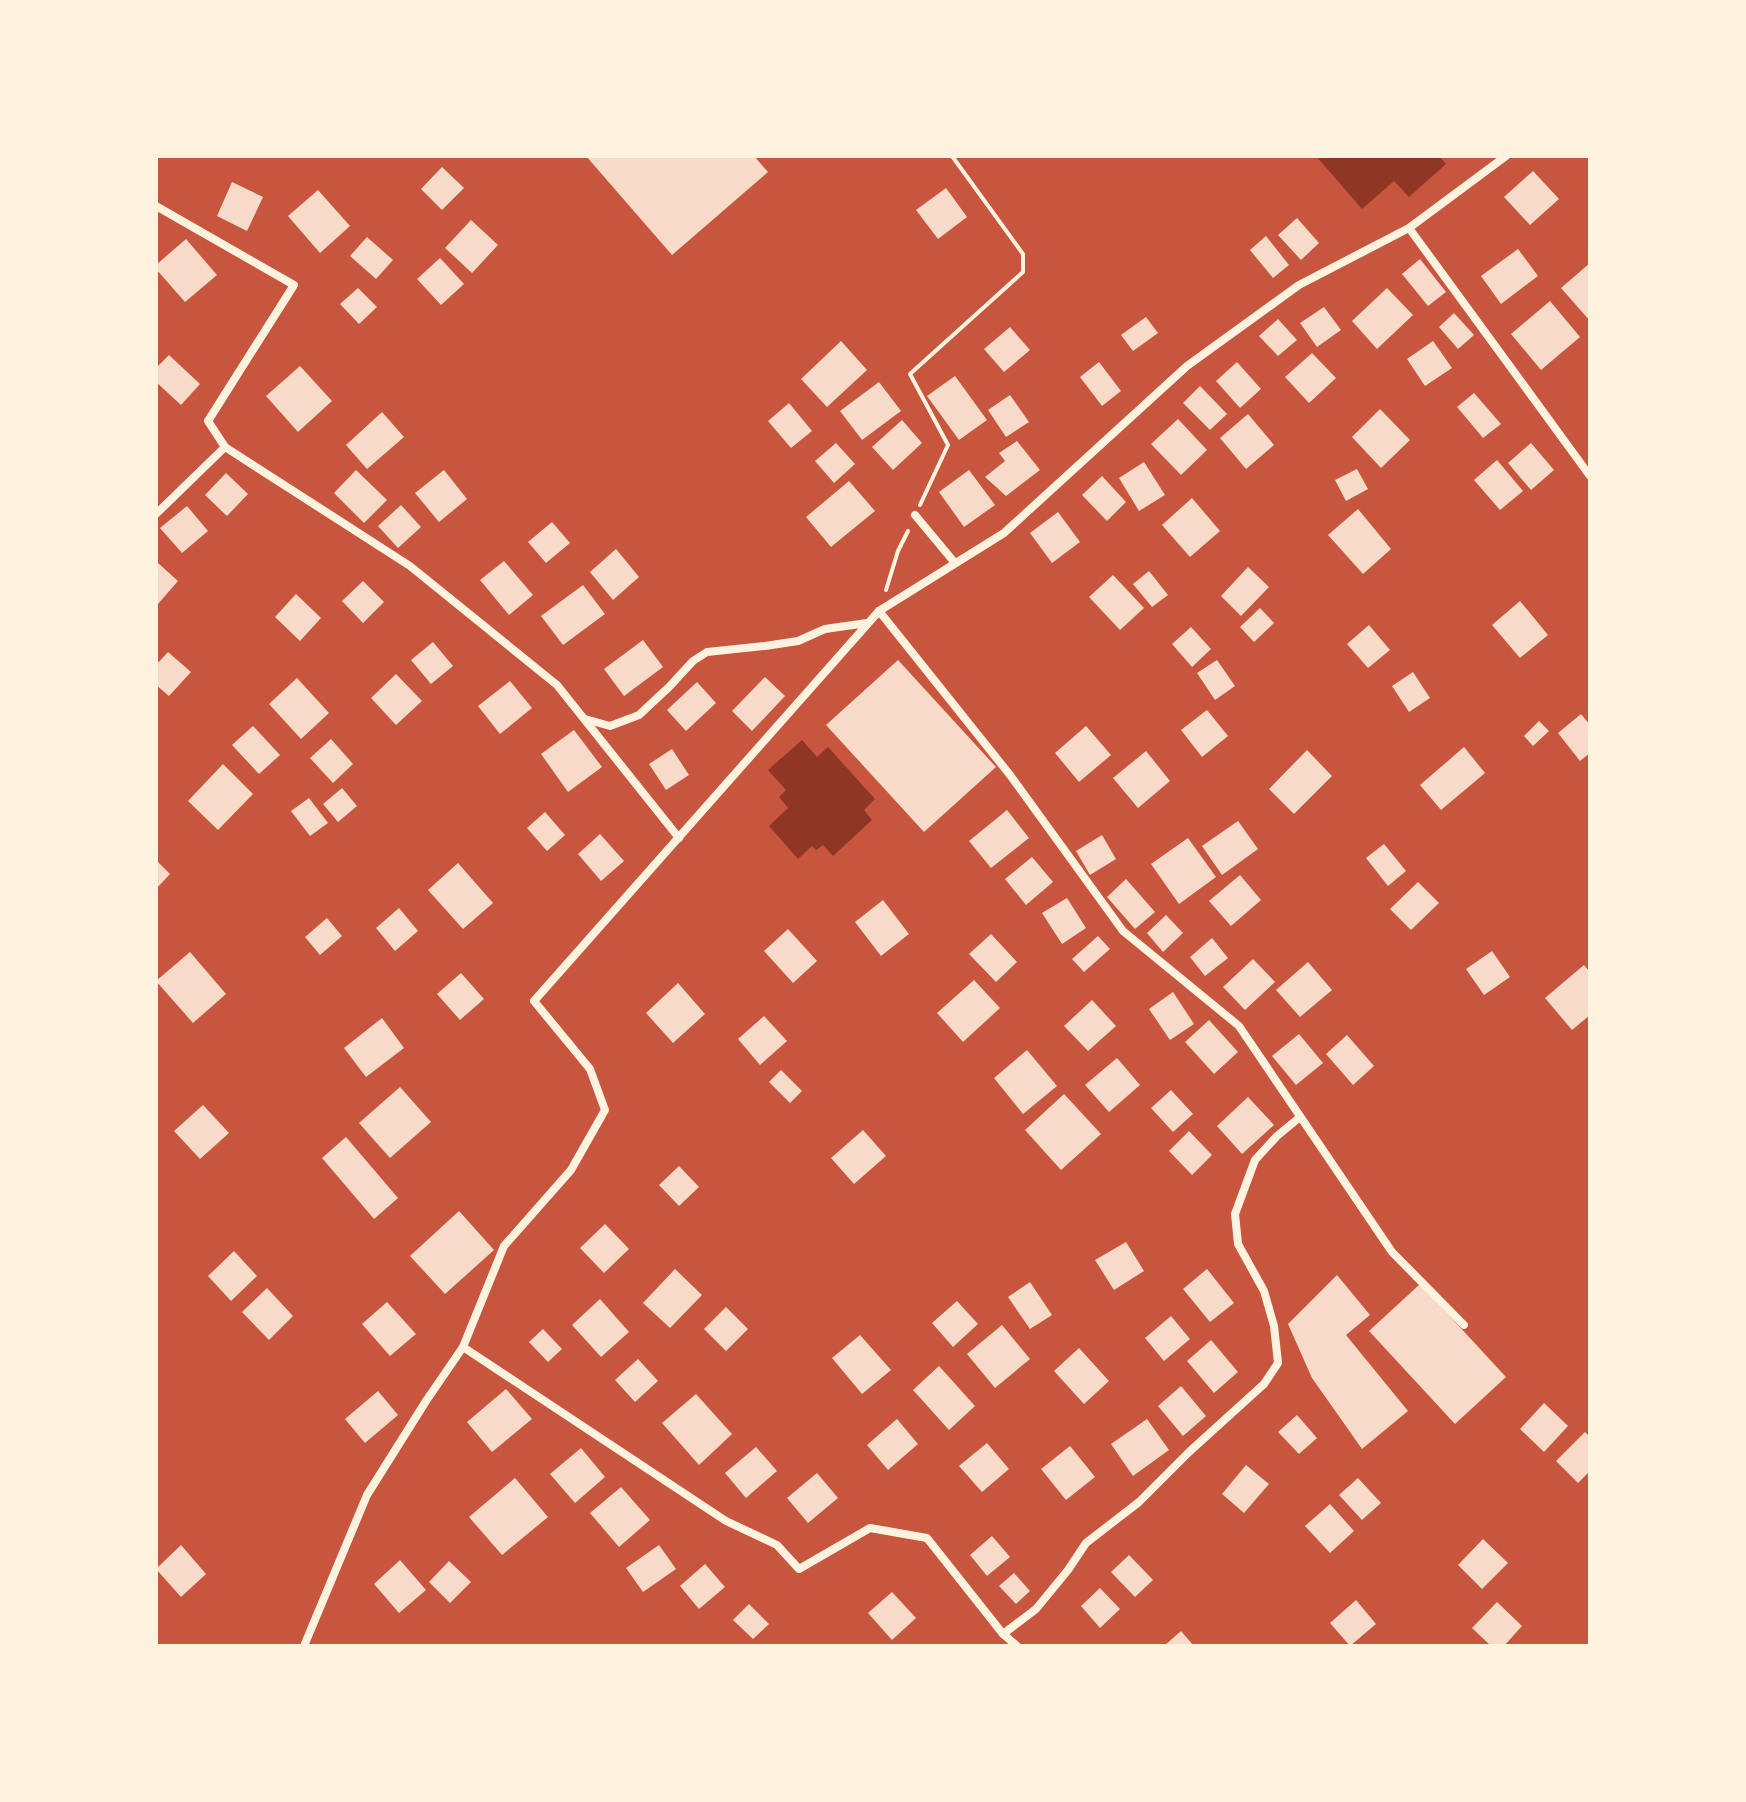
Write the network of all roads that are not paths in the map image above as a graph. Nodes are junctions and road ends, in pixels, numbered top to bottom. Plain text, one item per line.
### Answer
1 (1506, 156) edge
2 (156, 206) edge
3 (1409, 228) junction
4 (225, 447) junction
5 (1590, 476) edge
6 (156, 514) edge
7 (915, 515) road end
8 (955, 563) junction
9 (879, 611) junction
10 (868, 623) junction
11 (583, 718) junction
12 (679, 838) junction
13 (1300, 1117) junction
14 (1464, 1325) dead end
15 (463, 1347) junction
16 (1003, 1634) junction
17 (304, 1646) edge
18 (1017, 1646) edge

1 - 3 street
2 - 4 street
3 - 5 street
3 - 8 street
4 - 6 street
4 - 11 street
7 - 8 street
8 - 9 street
9 - 10 street
9 - 13 street
10 - 11 street
10 - 12 street
11 - 12 street
12 - 15 street
13 - 14 street
13 - 16 street
15 - 16 street
15 - 17 street
16 - 18 street

